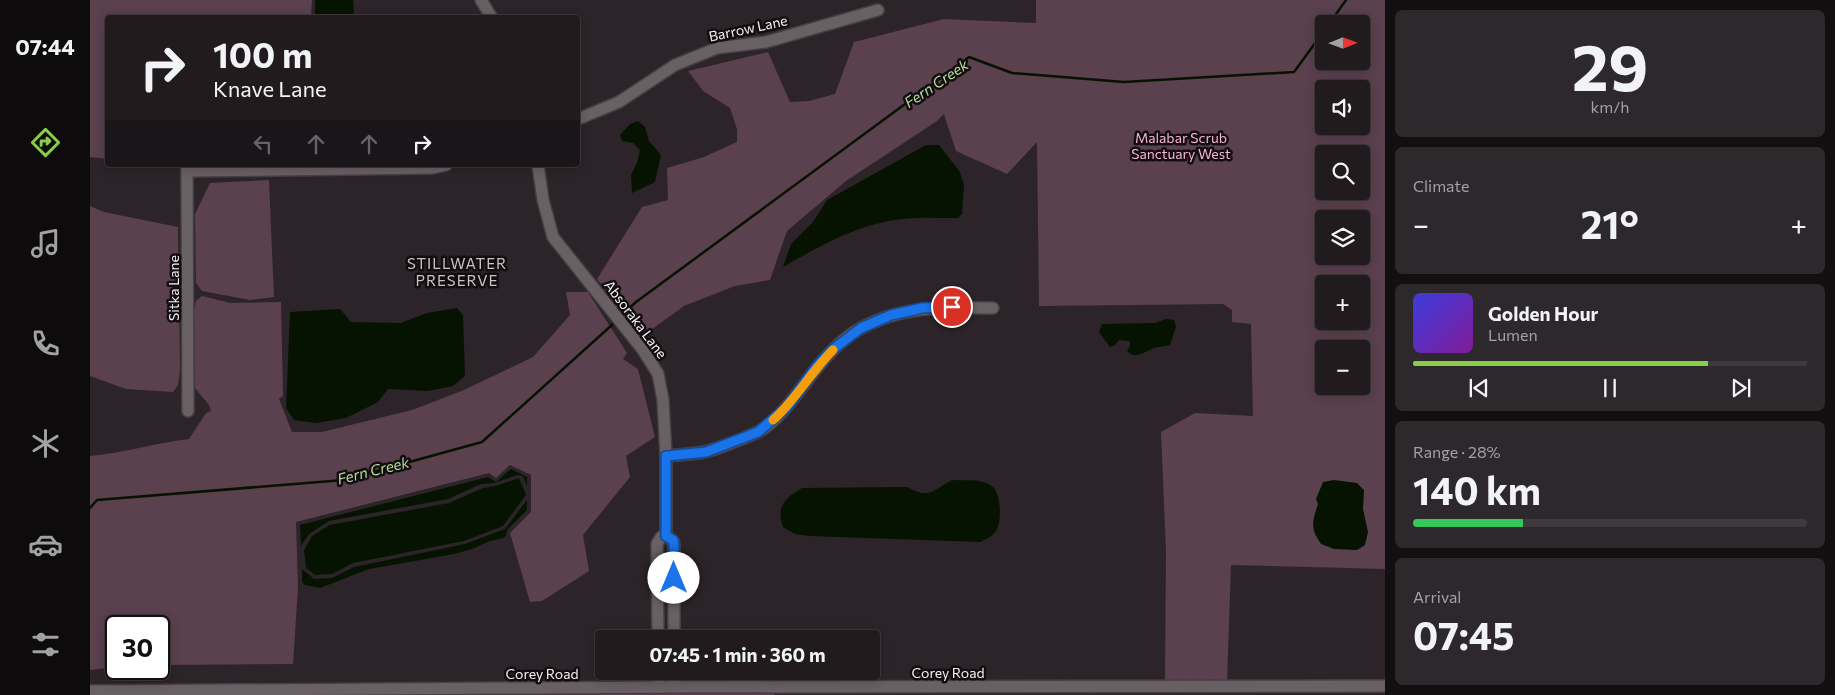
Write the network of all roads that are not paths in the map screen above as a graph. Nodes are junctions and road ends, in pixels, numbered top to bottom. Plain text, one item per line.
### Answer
1 (481, 0) edge
2 (878, 10) dead end
3 (490, 15) edge
4 (580, 117) edge
5 (437, 167) edge
6 (538, 167) edge
7 (187, 168) edge
8 (992, 308) dead end
9 (188, 411) dead end
10 (666, 456) junction
11 (666, 536) junction
12 (658, 630) edge
13 (674, 630) edge
14 (659, 680) edge
15 (674, 680) edge
16 (1385, 686) edge
17 (659, 687) junction
18 (674, 687) junction
19 (1346, 690) edge
20 (90, 691) edge
21 (520, 691) edge

1 - 3 street
2 - 4 street, Barrow Lane
5 - 7 street
6 - 10 street, Absoraka Lane
7 - 9 street, Sitka Lane
8 - 10 street
10 - 11 street, Absoraka Lane
11 - 12 street, Absoraka Lane
11 - 13 street, Absoraka Lane
14 - 17 street
15 - 18 street
16 - 19 street, Corey Road
17 - 18 street, Corey Road
17 - 21 street, Corey Road
18 - 19 street, Corey Road
20 - 21 street, Corey Road

